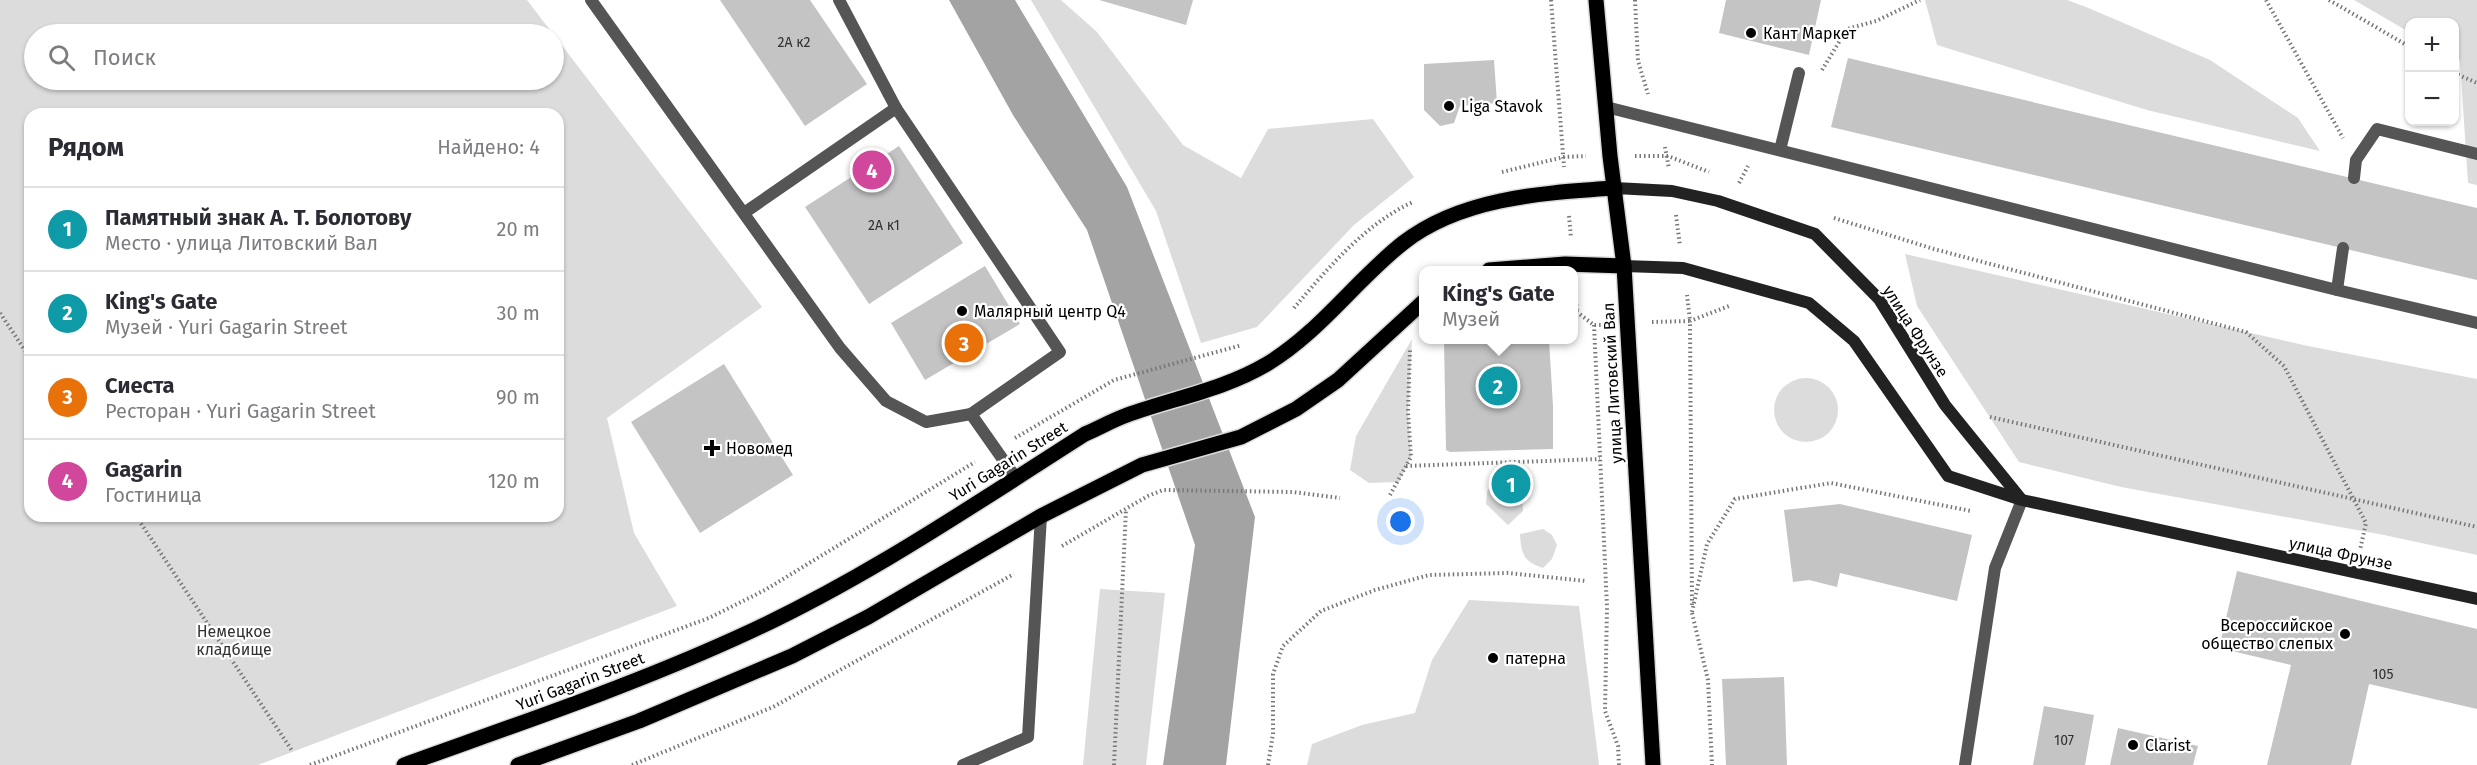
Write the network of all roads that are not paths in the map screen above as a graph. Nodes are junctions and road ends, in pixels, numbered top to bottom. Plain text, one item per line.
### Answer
1 (591, 0) edge
2 (839, 0) edge
3 (1596, 0) edge
4 (1799, 73) dead end
5 (1606, 106) junction
6 (896, 108) junction
7 (1780, 150) junction
8 (2477, 154) edge
9 (2354, 178) dead end
10 (1616, 188) junction
11 (744, 213) junction
12 (2343, 248) dead end
13 (1556, 266) edge
14 (1624, 266) junction
15 (2337, 290) junction
16 (1419, 306) edge
17 (2477, 323) edge
18 (971, 414) junction
19 (1016, 478) junction
20 (2022, 500) junction
21 (1041, 516) junction
22 (2477, 599) edge
23 (404, 765) edge
24 (518, 765) edge
25 (963, 765) edge
26 (1653, 765) edge
27 (1965, 765) edge

1 - 11 lane
2 - 6 lane
3 - 5 main road, улица Литовский Вал
4 - 7 lane
5 - 7 lane
5 - 10 main road, улица Литовский Вал
6 - 11 lane
6 - 18 lane
7 - 15 lane
8 - 9 lane
10 - 14 main road, улица Литовский Вал
10 - 19 main road, Yuri Gagarin Street
10 - 20 main road, улица Фрунзе
11 - 18 lane
12 - 15 lane
13 - 14 main road
14 - 20 main road, улица Фрунзе
14 - 26 main road, улица Литовский Вал
15 - 17 lane
16 - 21 main road
18 - 19 lane
19 - 23 main road, Yuri Gagarin Street
20 - 22 main road, улица Фрунзе
20 - 27 lane
21 - 24 main road
21 - 25 lane

